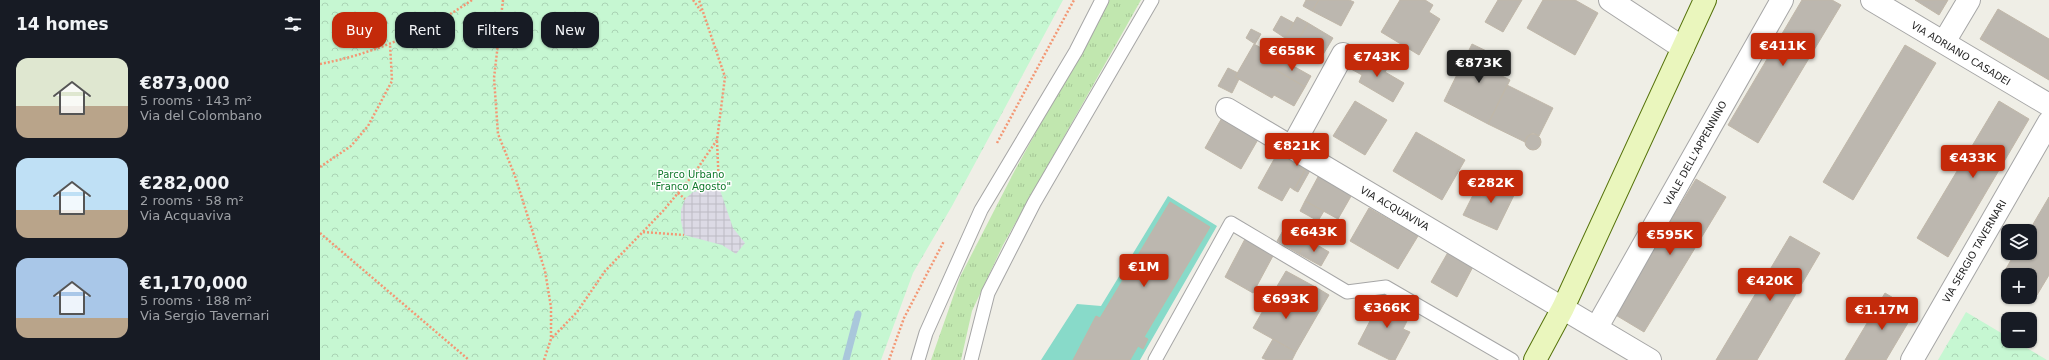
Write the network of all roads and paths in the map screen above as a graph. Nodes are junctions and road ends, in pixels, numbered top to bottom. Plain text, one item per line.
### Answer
1 (472, 0) edge
2 (503, 0) edge
3 (692, 0) edge
4 (699, 0) edge
5 (1102, 0) edge
6 (1152, 0) edge
7 (1610, 0) edge
8 (1705, 0) edge
9 (1782, 0) edge
10 (1872, 0) edge
11 (1969, 0) edge
12 (701, 11) junction
13 (1944, 42) junction
14 (390, 44) junction
15 (1684, 48) junction
16 (1343, 54) dead end
17 (320, 64) edge
18 (2049, 105) edge
19 (1227, 109) dead end
20 (2049, 122) edge
21 (717, 140) junction
22 (1292, 147) junction
23 (320, 167) edge
24 (718, 186) dead end
25 (678, 193) junction
26 (685, 199) dead end
27 (642, 232) junction
28 (320, 233) edge
29 (684, 235) dead end
30 (1563, 308) junction
31 (1597, 327) junction
32 (551, 340) junction
33 (469, 360) edge
34 (544, 360) edge
35 (918, 360) edge
36 (971, 360) edge
37 (1155, 360) edge
38 (1512, 360) edge
39 (1535, 360) edge
40 (1650, 360) edge
41 (1912, 360) edge

1 - 14 path
2 - 32 path
3 - 12 path
4 - 12 path
5 - 35 lane
6 - 36 lane
7 - 15 street
8 - 15 main road
9 - 31 street, VIALE DELL'APPENNINO
10 - 13 street, VIA ADRIANO CASADEI
11 - 13 street
12 - 21 path
13 - 18 street, VIA ADRIANO CASADEI
14 - 17 path
14 - 23 path
15 - 30 main road
16 - 22 street
19 - 22 street, VIA ACQUAVIVA
20 - 41 street, VIA SERGIO TAVERNARI
21 - 24 path
21 - 25 path
22 - 30 street, VIA ACQUAVIVA
25 - 26 path
25 - 27 path
27 - 29 path
27 - 32 path
28 - 33 path
30 - 31 street, VIA ACQUAVIVA
30 - 39 main road
31 - 40 street, VIA ACQUAVIVA
32 - 34 path
37 - 38 lane

